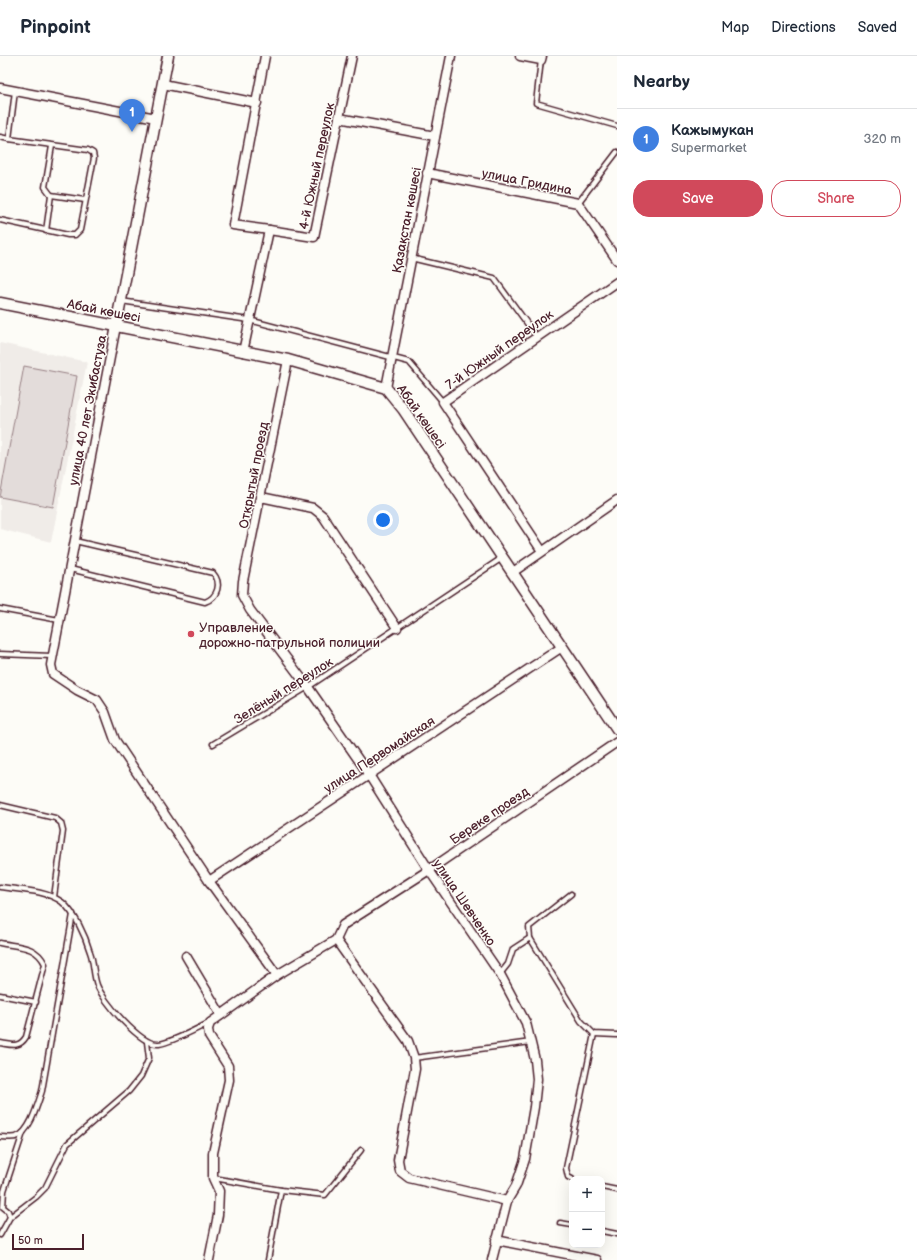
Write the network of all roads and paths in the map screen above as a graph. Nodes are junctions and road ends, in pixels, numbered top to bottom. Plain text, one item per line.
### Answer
1 (168, 56) edge
2 (265, 56) edge
3 (352, 56) edge
4 (451, 56) edge
5 (520, 56) edge
6 (542, 58) edge
7 (163, 84) junction
8 (0, 88) edge
9 (15, 91) junction
10 (256, 103) junction
11 (156, 118) junction
12 (339, 118) junction
13 (617, 126) edge
14 (435, 136) junction
15 (0, 137) edge
16 (9, 139) junction
17 (52, 146) junction
18 (617, 152) edge
19 (427, 173) junction
20 (51, 195) junction
21 (85, 200) junction
22 (578, 203) junction
23 (0, 220) edge
24 (46, 230) junction
25 (269, 230) junction
26 (411, 258) junction
27 (617, 260) edge
28 (617, 282) edge
29 (121, 301) junction
30 (0, 303) edge
31 (249, 320) junction
32 (116, 326) junction
33 (537, 337) junction
34 (243, 352) junction
35 (392, 358) junction
36 (288, 360) junction
37 (386, 388) junction
38 (443, 402) junction
39 (261, 497) junction
40 (617, 500) edge
41 (75, 540) junction
42 (542, 551) junction
43 (502, 558) junction
44 (70, 569) junction
45 (513, 572) junction
46 (242, 595) joint
47 (0, 609) edge
48 (60, 620) junction
49 (398, 628) junction
50 (562, 647) junction
51 (0, 654) edge
52 (53, 656) junction
53 (308, 687) junction
54 (616, 725) edge
55 (617, 742) edge
56 (212, 744) dead end
57 (369, 775) junction
58 (0, 805) edge
59 (429, 870) junction
60 (209, 880) junction
61 (0, 887) edge
62 (571, 894) dead end
63 (54, 896) junction
64 (73, 914) junction
65 (530, 938) junction
66 (336, 940) junction
67 (0, 943) edge
68 (186, 956) dead end
69 (500, 974) junction
70 (277, 975) junction
71 (0, 994) edge
72 (36, 1002) junction
73 (221, 1015) junction
74 (210, 1023) junction
75 (594, 1034) junction
76 (617, 1035) edge
77 (147, 1042) junction
78 (531, 1042) junction
79 (0, 1043) edge
80 (414, 1058) junction
81 (23, 1133) junction
82 (0, 1137) edge
83 (361, 1150) dead end
84 (213, 1178) junction
85 (569, 1178) edge
86 (605, 1188) edge
87 (281, 1190) junction
88 (617, 1190) edge
89 (507, 1201) junction
90 (2, 1207) edge
91 (10, 1217) junction
92 (560, 1223) dead end
93 (569, 1224) edge
94 (605, 1232) edge
95 (617, 1234) edge
96 (0, 1235) edge
97 (496, 1240) junction
98 (209, 1260) edge
99 (268, 1260) edge
100 (492, 1260) edge
101 (597, 1260) edge

1 - 7 street, улица 40 лет Экибастуза
2 - 10 street, 4-й Южный переулок
3 - 12 street, 4-й Южный переулок
4 - 14 street, Қазақстан көшесі
5 - 6 street
6 - 13 lane
7 - 10 street
7 - 11 street, улица 40 лет Экибастуза
8 - 9 street
9 - 11 street
9 - 16 lane
10 - 25 street, 4-й Южный переулок
11 - 29 street, улица 40 лет Экибастуза
12 - 14 street
12 - 25 street, 4-й Южный переулок
14 - 19 street, Қазақстан көшесі
15 - 16 lane
16 - 17 lane
17 - 20 lane
17 - 21 lane
18 - 22 lane
19 - 22 street, улица Гридина
19 - 26 street, Қазақстан көшесі
20 - 21 lane
20 - 24 lane
21 - 24 lane
22 - 27 street, улица Гридина
23 - 24 lane
25 - 31 street
26 - 33 lane
26 - 35 street, Қазақстан көшесі
28 - 33 street, 7-й Южный переулок
29 - 31 lane
29 - 32 street, улица 40 лет Экибастуза
30 - 32 street, Абай көшесі
31 - 34 street
31 - 35 lane
32 - 34 street, Абай көшесі
32 - 41 street, улица 40 лет Экибастуза
33 - 38 street, 7-й Южный переулок
34 - 36 street, Абай көшесі
35 - 37 street, Қазақстан көшесі
35 - 38 lane
36 - 37 street, Абай көшесі
36 - 39 street, Открытый проезд
37 - 43 street, Абай көшесі
38 - 42 street, 7-й Южный переулок
39 - 46 street, Открытый проезд
39 - 49 street
40 - 42 street
41 - 44 street, улица 40 лет Экибастуза
41 - 44 lane
42 - 45 street
43 - 45 street, Абай көшесі
43 - 49 lane, Зелёный переулок
44 - 48 street, улица 40 лет Экибастуза
45 - 50 street, Абай көшесі
46 - 53 street, улица Шевченко
47 - 48 lane
48 - 52 street, улица 40 лет Экибастуза
49 - 53 lane, Зелёный переулок
50 - 54 street, Абай көшесі
50 - 57 street, улица Первомайская
51 - 52 lane
52 - 60 street, улица 40 лет Экибастуза
53 - 56 lane, Зелёный переулок
53 - 57 street, улица Шевченко
55 - 59 street, Береке проезд
57 - 59 street, улица Шевченко
57 - 60 street, улица Первомайская
58 - 63 lane
59 - 66 street, Береке проезд
59 - 69 street, улица Шевченко
60 - 70 street
61 - 63 lane
62 - 65 lane
63 - 64 lane
64 - 77 lane
64 - 81 lane
65 - 69 lane
65 - 75 lane
66 - 70 street, Береке проезд
66 - 80 street
67 - 72 lane
68 - 73 street
69 - 78 street, улица Шевченко
70 - 73 street, Береке проезд
71 - 72 lane
72 - 79 lane
73 - 74 street, Береке проезд
74 - 77 lane
74 - 84 street
75 - 76 lane
75 - 85 lane
77 - 91 lane
78 - 80 lane
78 - 89 street, улица Шевченко
80 - 89 street
81 - 82 lane
81 - 90 lane
83 - 87 lane
84 - 87 lane
84 - 98 street
86 - 88 lane
87 - 99 lane
89 - 97 street, улица Шевченко
90 - 91 lane
91 - 96 lane
92 - 93 lane
94 - 95 lane
97 - 100 street, улица Шевченко
97 - 101 street

